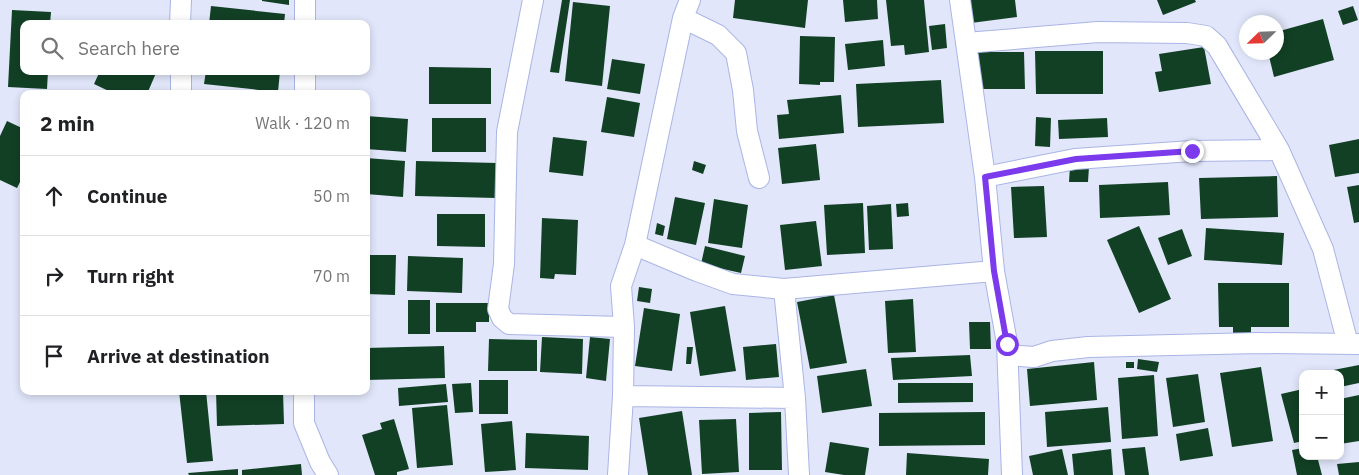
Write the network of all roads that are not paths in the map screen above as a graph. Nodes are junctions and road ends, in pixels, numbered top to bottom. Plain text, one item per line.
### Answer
1 (181, 0) edge
2 (305, 0) edge
3 (533, 0) edge
4 (960, 0) edge
5 (686, 9) edge
6 (180, 20) edge
7 (305, 20) edge
8 (966, 43) junction
9 (181, 75) edge
10 (305, 75) edge
11 (181, 90) edge
12 (305, 90) edge
13 (1279, 150) junction
14 (985, 177) junction
15 (759, 178) dead end
16 (635, 244) junction
17 (994, 271) junction
18 (784, 289) junction
19 (624, 327) junction
20 (1007, 344) junction
21 (1353, 344) edge
22 (304, 395) edge
23 (623, 396) junction
24 (795, 398) junction
25 (328, 475) edge
26 (618, 475) edge
27 (799, 475) edge
28 (1012, 475) edge

1 - 6 street
2 - 7 street
3 - 19 street
4 - 8 street
5 - 15 street
5 - 16 street
8 - 13 street
8 - 14 street
9 - 11 street
10 - 12 street
13 - 14 street
13 - 21 street
14 - 17 street
16 - 18 street
16 - 19 street
17 - 18 street
17 - 20 street
18 - 24 street
19 - 23 street
20 - 21 street
20 - 28 street
22 - 25 street
23 - 24 street
23 - 26 street
24 - 27 street

